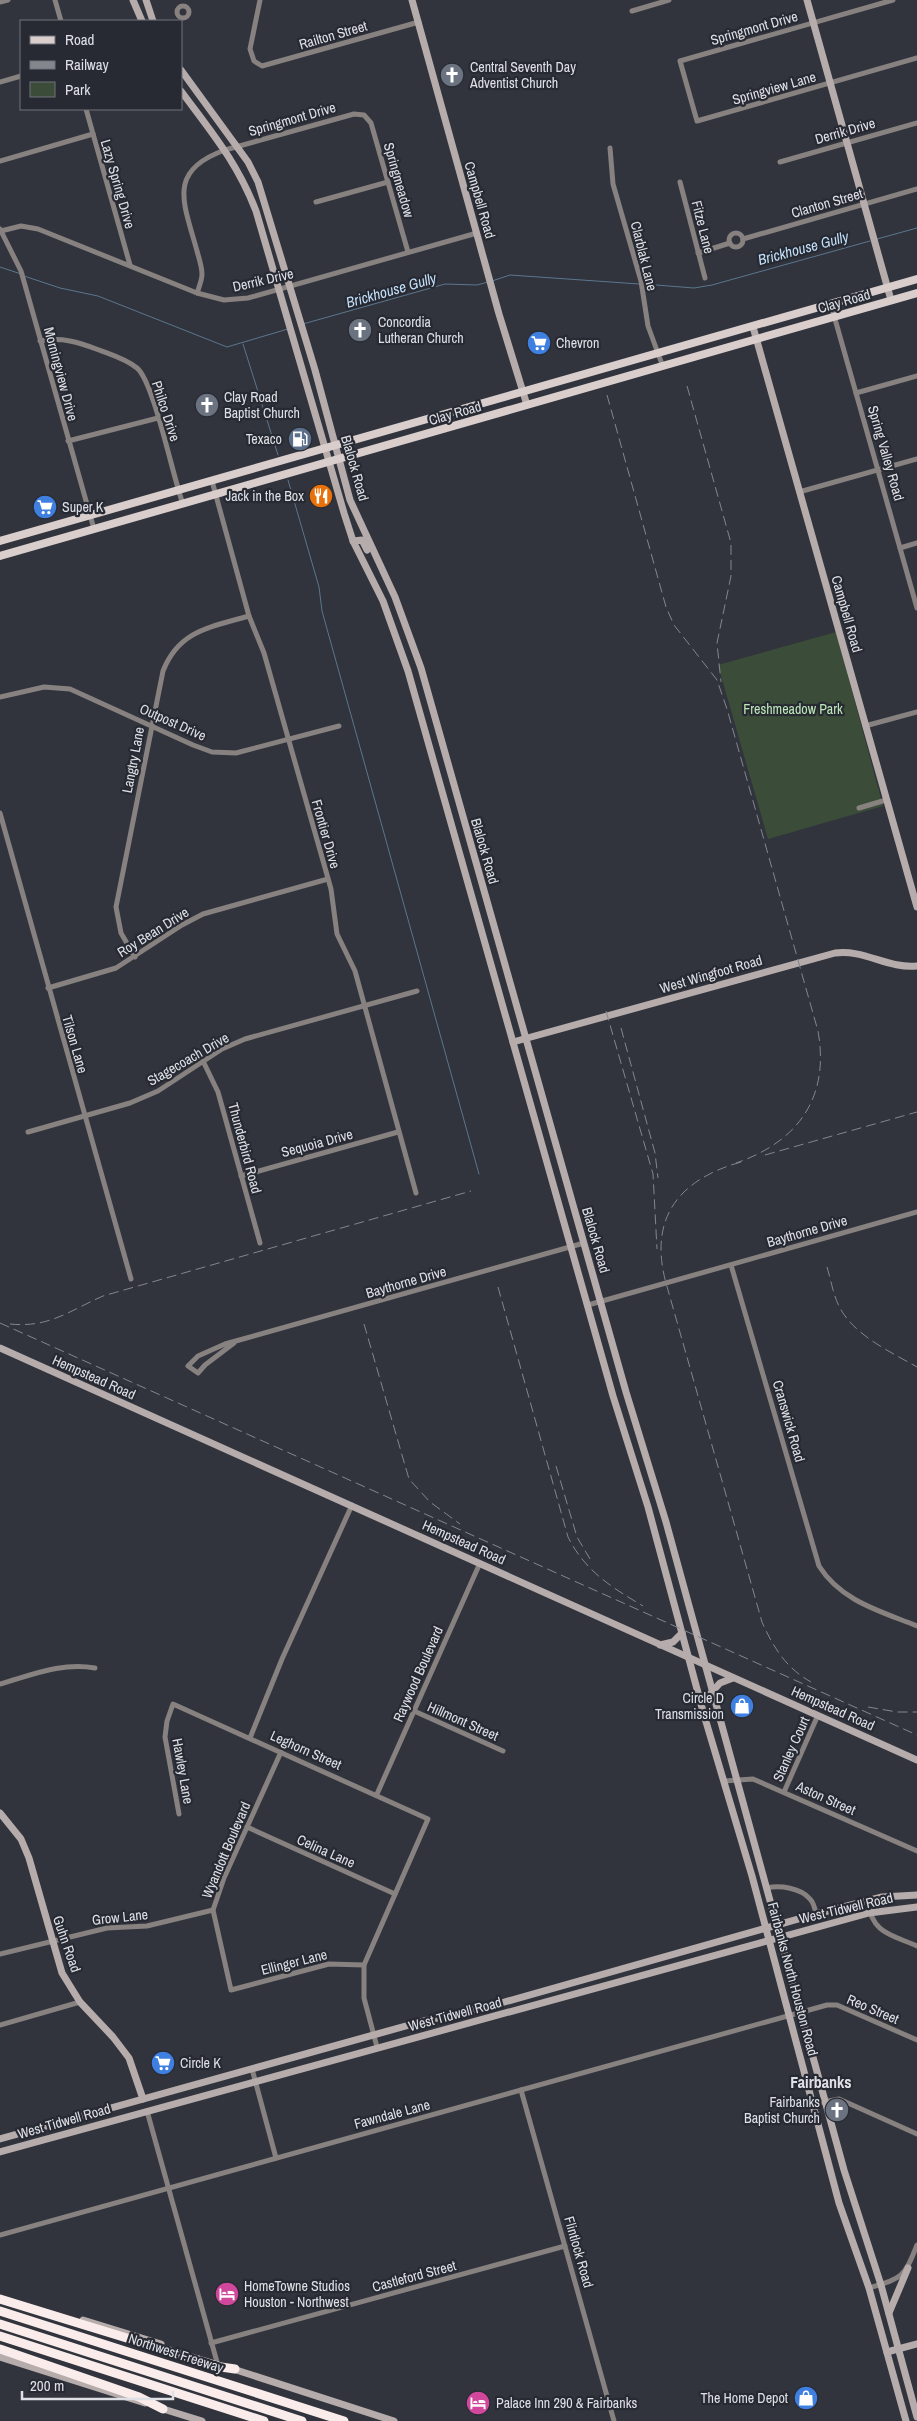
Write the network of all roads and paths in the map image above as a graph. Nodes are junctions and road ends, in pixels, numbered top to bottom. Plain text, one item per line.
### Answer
1 (8, 0) edge
2 (55, 0) edge
3 (133, 0) edge
4 (146, 0) edge
5 (260, 0) edge
6 (412, 0) edge
7 (669, 0) edge
8 (807, 0) edge
9 (893, 0) edge
10 (0, 2) edge
11 (632, 11) dead end
12 (61, 20) edge
13 (142, 20) edge
14 (153, 20) edge
15 (418, 22) junction
16 (814, 22) junction
17 (917, 58) edge
18 (680, 61) joint
19 (20, 76) edge
20 (183, 76) edge
21 (0, 82) edge
22 (830, 83) junction
23 (182, 92) edge
24 (86, 110) edge
25 (364, 115) joint
26 (917, 123) edge
27 (93, 134) junction
28 (847, 143) junction
29 (237, 146) junction
30 (610, 148) dead end
31 (226, 150) junction
32 (0, 162) edge
33 (780, 162) dead end
34 (388, 182) junction
35 (680, 182) dead end
36 (917, 189) edge
37 (316, 202) dead end
38 (864, 204) junction
39 (268, 207) junction
40 (256, 211) junction
41 (1, 230) edge
42 (476, 233) junction
43 (744, 239) junction
44 (730, 243) junction
45 (408, 252) junction
46 (698, 253) junction
47 (130, 265) junction
48 (705, 278) dead end
49 (917, 280) edge
50 (291, 286) junction
51 (887, 288) junction
52 (278, 289) junction
53 (197, 293) junction
54 (917, 293) edge
55 (891, 300) junction
56 (831, 305) junction
57 (835, 317) junction
58 (753, 327) junction
59 (756, 340) junction
60 (40, 341) junction
61 (691, 345) junction
62 (657, 355) junction
63 (692, 359) junction
64 (662, 367) junction
65 (315, 370) junction
66 (303, 373) junction
67 (917, 376) edge
68 (856, 393) junction
69 (523, 394) junction
70 (527, 405) junction
71 (448, 415) junction
72 (158, 418) junction
73 (451, 427) junction
74 (395, 430) junction
75 (68, 441) junction
76 (398, 442) junction
77 (336, 446) junction
78 (325, 449) junction
79 (338, 459) junction
80 (917, 459) edge
81 (328, 462) junction
82 (262, 467) junction
83 (878, 470) junction
84 (265, 480) junction
85 (212, 481) junction
86 (178, 491) junction
87 (799, 492) junction
88 (216, 495) junction
89 (183, 504) junction
90 (344, 513) junction
91 (90, 515) junction
92 (361, 526) junction
93 (94, 529) junction
94 (0, 540) edge
95 (353, 541) junction
96 (917, 543) edge
97 (900, 548) junction
98 (2, 556) edge
99 (377, 561) junction
100 (395, 597) junction
101 (382, 601) junction
102 (917, 608) edge
103 (250, 616) junction
104 (421, 668) junction
105 (408, 671) junction
106 (0, 697) edge
107 (917, 712) edge
108 (151, 725) junction
109 (340, 726) dead end
110 (865, 726) junction
111 (440, 738) junction
112 (288, 740) junction
113 (428, 741) junction
114 (886, 800) junction
115 (859, 808) dead end
116 (0, 813) edge
117 (462, 815) junction
118 (450, 818) junction
119 (328, 879) junction
120 (483, 891) junction
121 (470, 894) junction
122 (917, 907) edge
123 (135, 957) junction
124 (505, 966) junction
125 (917, 966) edge
126 (492, 970) junction
127 (48, 988) junction
128 (418, 992) dead end
129 (364, 1006) junction
130 (525, 1038) junction
131 (513, 1042) junction
132 (203, 1061) junction
133 (84, 1116) junction
134 (28, 1132) dead end
135 (398, 1132) junction
136 (556, 1145) junction
137 (543, 1149) junction
138 (241, 1176) junction
139 (416, 1193) dead end
140 (917, 1212) edge
141 (260, 1243) dead end
142 (584, 1243) junction
143 (571, 1247) junction
144 (731, 1265) junction
145 (131, 1279) dead end
146 (600, 1302) junction
147 (588, 1305) junction
148 (234, 1343) junction
149 (0, 1348) edge
150 (626, 1392) junction
151 (613, 1396) junction
152 (653, 1481) junction
153 (641, 1485) junction
154 (352, 1505) junction
155 (480, 1563) junction
156 (679, 1569) junction
157 (665, 1573) junction
158 (917, 1626) edge
159 (682, 1633) junction
160 (660, 1645) junction
161 (689, 1658) junction
162 (703, 1665) junction
163 (95, 1668) dead end
164 (733, 1678) junction
165 (0, 1684) edge
166 (711, 1693) junction
167 (173, 1704) joint
168 (414, 1711) junction
169 (818, 1715) junction
170 (250, 1738) junction
171 (503, 1751) dead end
172 (281, 1752) junction
173 (917, 1760) edge
174 (736, 1778) junction
175 (724, 1781) junction
176 (784, 1792) junction
177 (377, 1794) junction
178 (0, 1813) edge
179 (179, 1814) dead end
180 (247, 1827) junction
181 (917, 1851) edge
182 (752, 1876) junction
183 (767, 1888) junction
184 (396, 1894) junction
185 (917, 1895) edge
186 (867, 1901) junction
187 (917, 1908) edge
188 (213, 1910) junction
189 (869, 1913) junction
190 (816, 1914) junction
191 (778, 1925) junction
192 (766, 1928) junction
193 (781, 1937) junction
194 (52, 1940) junction
195 (769, 1940) junction
196 (917, 1946) edge
197 (684, 1952) junction
198 (0, 1954) edge
199 (686, 1964) junction
200 (364, 1965) junction
201 (602, 1974) junction
202 (609, 1986) junction
203 (230, 1990) joint
204 (528, 1995) junction
205 (80, 2002) junction
206 (532, 2006) junction
207 (802, 2012) junction
208 (452, 2014) junction
209 (790, 2015) junction
210 (0, 2025) edge
211 (455, 2027) junction
212 (374, 2036) junction
213 (917, 2040) edge
214 (377, 2047) junction
215 (314, 2052) junction
216 (317, 2064) junction
217 (252, 2069) junction
218 (255, 2081) junction
219 (521, 2090) junction
220 (143, 2099) junction
221 (825, 2101) junction
222 (813, 2104) junction
223 (147, 2111) junction
224 (54, 2124) junction
225 (917, 2134) edge
226 (57, 2136) junction
227 (0, 2139) edge
228 (0, 2152) edge
229 (276, 2158) junction
230 (844, 2170) junction
231 (831, 2173) junction
232 (168, 2187) junction
233 (0, 2235) edge
234 (917, 2245) edge
235 (565, 2246) junction
236 (908, 2268) junction
237 (881, 2285) junction
238 (869, 2288) junction
239 (0, 2294) edge
240 (0, 2299) edge
241 (0, 2311) edge
242 (889, 2313) junction
243 (0, 2324) edge
244 (0, 2336) edge
245 (211, 2343) junction
246 (917, 2344) edge
247 (0, 2349) edge
248 (898, 2349) junction
249 (887, 2352) junction
250 (0, 2357) edge
251 (217, 2362) junction
252 (235, 2370) junction
253 (163, 2409) junction
254 (917, 2417) edge
255 (202, 2421) edge
256 (264, 2421) edge
257 (302, 2421) edge
258 (344, 2421) edge
259 (394, 2421) edge
260 (614, 2421) edge
261 (906, 2421) edge

1 - 10 street
2 - 12 street
3 - 13 main road
4 - 14 main road
5 - 15 street, Railton Street
6 - 15 main road, Campbell Road
7 - 11 street
8 - 16 main road
9 - 16 street, Springmont Drive
15 - 42 main road, Campbell Road
16 - 18 street, Springmont Drive
16 - 22 main road
17 - 22 street, Springview Lane
18 - 22 street, Springview Lane
19 - 21 street
20 - 29 main road, Blalock Road
22 - 28 main road
23 - 31 main road, Blalock Road
24 - 27 street, Lazy Spring Drive
25 - 29 street, Springmont Drive
25 - 34 street, Springmeadow
26 - 28 street, Derrik Drive
27 - 32 street
27 - 47 street, Lazy Spring Drive
28 - 33 street, Derrik Drive
28 - 38 main road
29 - 31 street, Springmont Drive
29 - 39 main road, Blalock Road
30 - 62 street, Clarblak Lane
31 - 40 main road, Blalock Road
31 - 53 street, Springmont Drive
34 - 37 street
34 - 45 street, Springmeadow
35 - 46 street, Fitze Lane
36 - 38 street, Clanton Street
38 - 43 street, Clanton Street
38 - 51 main road
39 - 40 main road
39 - 50 main road, Blalock Road
40 - 52 main road, Blalock Road
41 - 47 street, Derrik Drive
41 - 60 street, Morningview Drive
42 - 45 street, Derrik Drive
42 - 69 main road, Campbell Road
43 - 44 street, Clanton Street
43 - 44 street, Clanton Street
44 - 46 street, Clanton Street
45 - 50 street, Derrik Drive
46 - 48 street, Fitze Lane
47 - 53 street, Derrik Drive
49 - 51 main road, Clay Road
50 - 52 street, Derrik Drive
50 - 65 main road, Blalock Road
51 - 55 main road
51 - 56 main road, Clay Road
52 - 53 street, Derrik Drive
52 - 66 main road, Blalock Road
54 - 55 main road, Clay Road
55 - 57 main road, Clay Road
56 - 57 street, Spring Valley Road
56 - 58 main road, Clay Road
57 - 59 main road, Clay Road
57 - 68 street, Spring Valley Road
58 - 59 main road, Campbell Road
58 - 61 main road, Clay Road
59 - 63 main road, Clay Road
59 - 87 main road, Campbell Road
60 - 72 street, Philco Drive
60 - 75 street, Morningview Drive
61 - 62 main road, Clay Road
61 - 63 main road
62 - 64 street, Clarblak Lane
62 - 69 main road, Clay Road
63 - 64 main road, Clay Road
64 - 70 main road, Clay Road
65 - 66 main road
65 - 77 main road, Blalock Road
66 - 78 main road, Blalock Road
67 - 68 street
68 - 83 street, Spring Valley Road
69 - 70 main road, Campbell Road
69 - 71 main road, Clay Road
70 - 73 main road, Clay Road
71 - 73 main road
71 - 74 main road, Clay Road
72 - 75 street
72 - 86 street, Philco Drive
73 - 76 main road, Clay Road
74 - 76 main road
74 - 77 main road, Clay Road
75 - 91 street, Morningview Drive
76 - 79 main road, Clay Road
77 - 78 main road, Clay Road
77 - 79 main road, Blalock Road
78 - 81 main road, Blalock Road
78 - 82 main road, Clay Road
79 - 81 main road, Clay Road
79 - 92 main road, Blalock Road
80 - 83 street
81 - 84 main road, Clay Road
81 - 90 main road, Blalock Road
82 - 84 main road
82 - 85 main road, Clay Road
83 - 87 street
83 - 97 street, Spring Valley Road
84 - 88 main road, Clay Road
85 - 86 main road, Clay Road
85 - 88 street, Frontier Drive
86 - 89 street, Philco Drive
86 - 91 main road, Clay Road
87 - 110 main road, Campbell Road
88 - 89 main road, Clay Road
88 - 103 street, Frontier Drive
89 - 93 main road, Clay Road
90 - 92 main road
90 - 95 main road, Blalock Road
91 - 93 street, Morningview Drive
91 - 94 main road, Clay Road
92 - 99 main road, Blalock Road
93 - 98 main road, Clay Road
94 - 98 street
95 - 99 main road
95 - 101 main road, Blalock Road
96 - 97 street
97 - 102 street, Spring Valley Road
99 - 100 main road, Blalock Road
100 - 101 main road
100 - 104 main road, Blalock Road
101 - 105 main road, Blalock Road
103 - 108 street, Langtry Lane
103 - 112 street, Frontier Drive
104 - 105 main road
104 - 111 main road, Blalock Road
105 - 113 main road, Blalock Road
106 - 108 street, Outpost Drive
107 - 110 street
108 - 112 street, Outpost Drive
108 - 123 street, Langtry Lane
109 - 112 street, Outpost Drive
110 - 114 main road, Campbell Road
111 - 113 main road
111 - 117 main road, Blalock Road
112 - 119 street, Frontier Drive
113 - 118 main road, Blalock Road
114 - 115 street
114 - 122 main road, Campbell Road
116 - 127 street, Tilson Lane
117 - 118 main road
117 - 120 main road, Blalock Road
118 - 121 main road, Blalock Road
119 - 123 street, Roy Bean Drive
119 - 129 street, Frontier Drive
120 - 121 main road
120 - 124 main road, Blalock Road
121 - 126 main road, Blalock Road
123 - 127 street, Roy Bean Drive
124 - 126 main road
124 - 130 main road, Blalock Road
125 - 130 main road, West Wingfoot Road
126 - 131 main road, Blalock Road
127 - 133 street, Tilson Lane
128 - 129 street, Stagecoach Drive
129 - 132 street, Stagecoach Drive
129 - 135 street, Frontier Drive
130 - 131 main road, West Wingfoot Road
130 - 136 main road, Blalock Road
131 - 137 main road, Blalock Road
132 - 133 street, Stagecoach Drive
132 - 138 street, Thunderbird Road
133 - 134 street, Stagecoach Drive
133 - 145 street, Tilson Lane
135 - 138 street, Sequoia Drive
135 - 139 street, Frontier Drive
136 - 137 main road
136 - 142 main road, Blalock Road
137 - 143 main road, Blalock Road
138 - 141 street, Thunderbird Road
140 - 144 street, Baythorne Drive
142 - 143 street, Baythorne Drive
142 - 146 main road, Blalock Road
143 - 147 main road, Blalock Road
143 - 148 street, Baythorne Drive
144 - 146 street, Baythorne Drive
144 - 158 street, Cranswick Road
146 - 147 street, Baythorne Drive
146 - 150 main road, Blalock Road
147 - 151 main road, Blalock Road
148 - 148 street, Baythorne Drive
149 - 154 main road, Hempstead Road
150 - 151 main road
150 - 152 main road, Blalock Road
151 - 153 main road, Blalock Road
152 - 153 main road
152 - 156 main road, Blalock Road
153 - 157 main road, Blalock Road
154 - 155 main road, Hempstead Road
154 - 170 street
155 - 160 main road, Hempstead Road
155 - 168 street, Raywood Boulevard
156 - 157 main road
156 - 162 main road, Blalock Road
157 - 159 main road, Blalock Road
159 - 160 main road
159 - 161 main road, Blalock Road
160 - 161 main road, Hempstead Road
161 - 162 main road, Hempstead Road
161 - 175 main road, Fairbanks North Houston Road
162 - 164 main road, Hempstead Road
162 - 166 main road, Fairbanks North Houston Road
163 - 165 street
164 - 166 main road
164 - 169 main road, Hempstead Road
166 - 174 main road, Fairbanks North Houston Road
167 - 170 street, Leghorn Street
167 - 179 street, Hawley Lane
168 - 171 street, Hillmont Street
168 - 177 street, Raywood Boulevard
169 - 173 main road, Hempstead Road
169 - 176 street, Stanley Court
170 - 172 street, Leghorn Street
172 - 177 street, Leghorn Street
172 - 180 street, Wyandott Boulevard
174 - 175 street, Aston Street
174 - 176 street, Aston Street
174 - 183 main road, Fairbanks North Houston Road
175 - 182 main road, Fairbanks North Houston Road
176 - 181 street, Aston Street
177 - 184 street, Leghorn Street
178 - 194 main road, Guhn Road
180 - 184 street, Celina Lane
180 - 188 street, Wyandott Boulevard
182 - 183 main road
182 - 192 main road, Fairbanks North Houston Road
183 - 190 street
183 - 191 main road, Fairbanks North Houston Road
184 - 200 street
185 - 186 main road, West Tidwell Road
186 - 189 street
186 - 190 main road, West Tidwell Road
187 - 189 main road, West Tidwell Road
188 - 194 street, Grow Lane
188 - 203 street, Wyandott Boulevard
189 - 193 main road, West Tidwell Road
189 - 196 street
190 - 191 main road, West Tidwell Road
191 - 192 main road, West Tidwell Road
191 - 193 main road, Fairbanks North Houston Road
192 - 195 main road, Fairbanks North Houston Road
192 - 197 main road, West Tidwell Road
193 - 195 main road, West Tidwell Road
193 - 207 main road, Fairbanks North Houston Road
194 - 198 street, Grow Lane
194 - 205 main road, Guhn Road
195 - 199 main road, West Tidwell Road
195 - 209 main road, Fairbanks North Houston Road
197 - 199 main road
197 - 201 main road, West Tidwell Road
199 - 202 main road, West Tidwell Road
200 - 203 street, Ellinger Lane
200 - 212 street
201 - 202 main road
201 - 204 main road, West Tidwell Road
202 - 206 main road, West Tidwell Road
204 - 206 main road
204 - 208 main road, West Tidwell Road
205 - 210 street
205 - 220 main road, Guhn Road
206 - 211 main road, West Tidwell Road
207 - 209 street, Reo Street
207 - 213 street, Reo Street
207 - 221 main road, Fairbanks North Houston Road
208 - 211 main road
208 - 212 main road, West Tidwell Road
209 - 219 street, Fawndale Lane
209 - 222 main road, Fairbanks North Houston Road
211 - 214 main road, West Tidwell Road
212 - 214 street
212 - 215 main road, West Tidwell Road
214 - 216 main road, West Tidwell Road
215 - 216 main road
215 - 217 main road, West Tidwell Road
216 - 218 main road, West Tidwell Road
217 - 218 street
217 - 220 main road, West Tidwell Road
218 - 223 main road, West Tidwell Road
218 - 229 street
219 - 229 street, Fawndale Lane
219 - 235 street, Flintlock Road
220 - 224 main road, West Tidwell Road
221 - 222 street
221 - 225 street
221 - 230 main road, Fairbanks North Houston Road
222 - 231 main road, Fairbanks North Houston Road
223 - 226 main road, West Tidwell Road
223 - 232 street
224 - 226 main road
224 - 227 main road, West Tidwell Road
226 - 228 main road, West Tidwell Road
229 - 232 street, Fawndale Lane
230 - 231 main road
230 - 237 main road, Fairbanks North Houston Road
231 - 238 main road, Fairbanks North Houston Road
232 - 233 street, Fawndale Lane
232 - 245 street
234 - 236 street
235 - 245 street, Castleford Street
235 - 260 street, Flintlock Road
236 - 237 street
236 - 242 main road
237 - 238 street
237 - 242 main road, Fairbanks North Houston Road
238 - 249 main road, Fairbanks North Houston Road
239 - 251 main road
240 - 252 highway
241 - 258 highway, Northwest Freeway
242 - 248 main road, Fairbanks North Houston Road
243 - 257 highway
244 - 256 highway
245 - 251 street
246 - 248 main road
247 - 253 highway
248 - 249 main road
248 - 254 main road, Fairbanks North Houston Road
249 - 261 main road, Fairbanks North Houston Road
250 - 253 main road
251 - 252 main road
252 - 259 main road
253 - 255 main road

